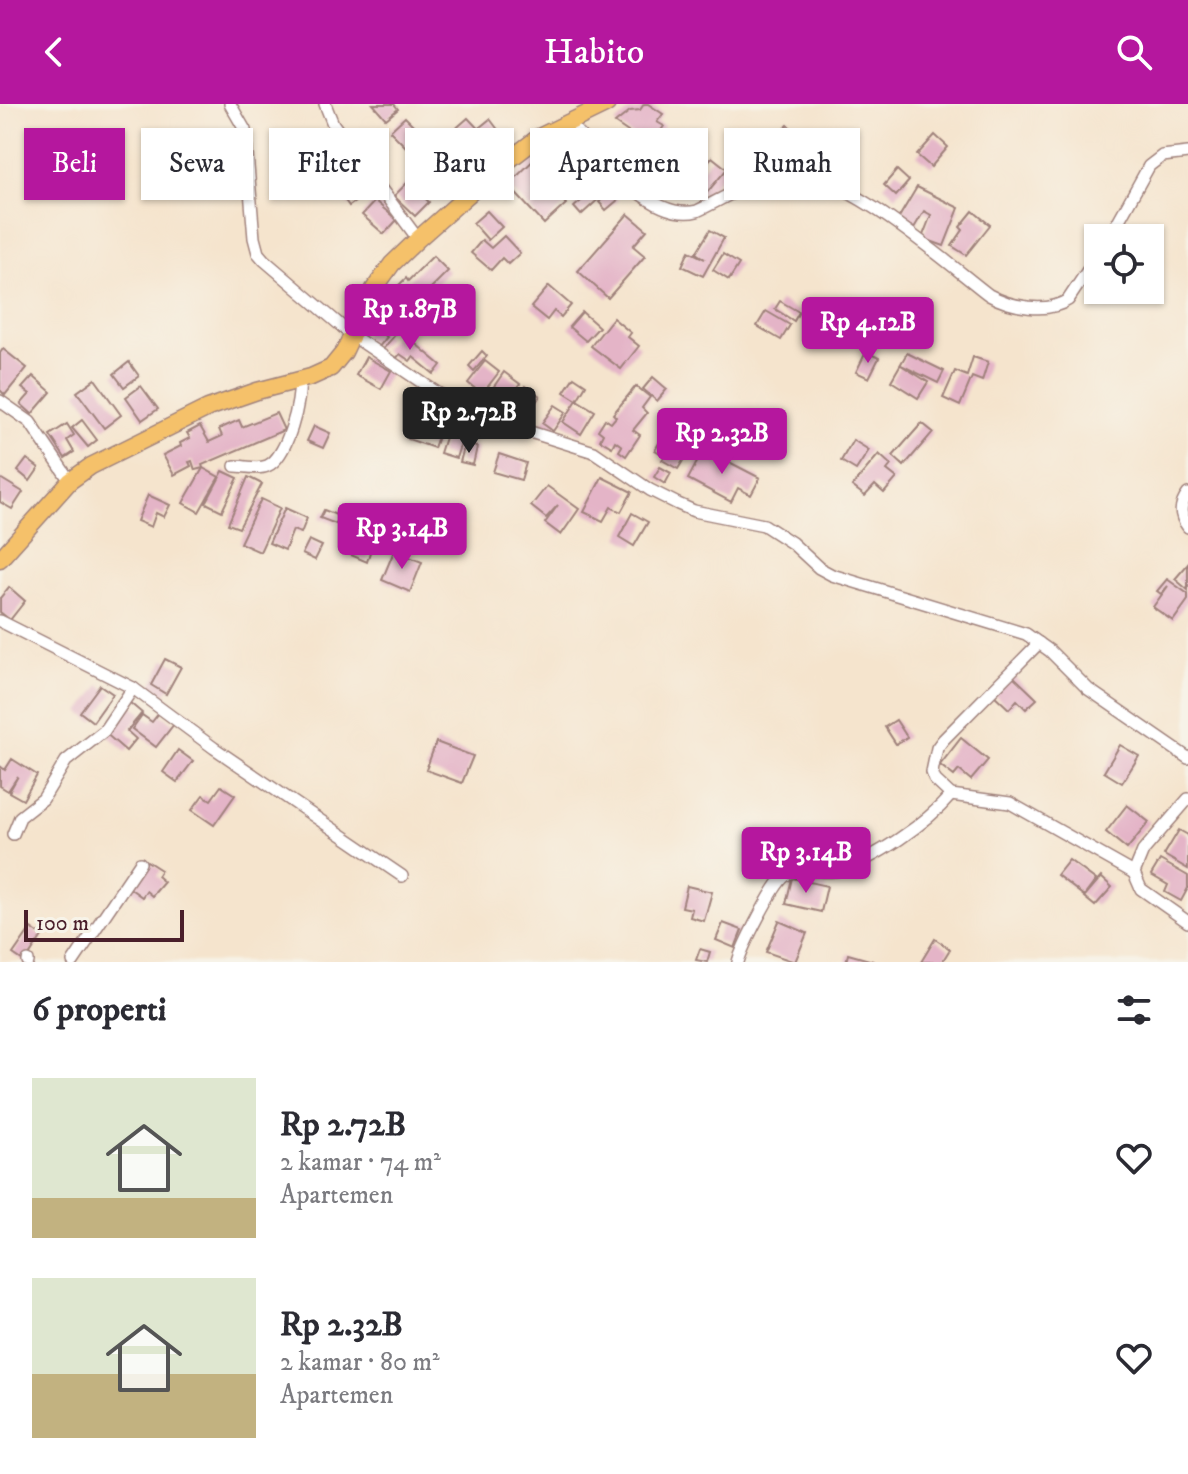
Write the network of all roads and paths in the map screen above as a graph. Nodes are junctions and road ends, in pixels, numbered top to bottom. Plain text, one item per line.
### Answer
1 (230, 104) edge
2 (325, 104) edge
3 (607, 104) edge
4 (568, 122) junction
5 (1188, 153) edge
6 (1117, 224) edge
7 (418, 239) junction
8 (1084, 276) edge
9 (353, 336) junction
10 (299, 380) junction
11 (0, 401) edge
12 (235, 466) dead end
13 (70, 481) junction
14 (1188, 494) edge
15 (1188, 527) edge
16 (0, 559) edge
17 (0, 621) edge
18 (1039, 643) junction
19 (133, 688) junction
20 (1188, 758) edge
21 (951, 795) junction
22 (1188, 799) edge
23 (13, 834) dead end
24 (140, 863) dead end
25 (1134, 873) junction
26 (402, 876) dead end
27 (1188, 922) edge
28 (73, 962) edge
29 (738, 962) edge

1 - 9 street
2 - 7 street
3 - 4 highway
4 - 7 highway
4 - 8 street
5 - 6 street
7 - 9 highway
9 - 10 highway
9 - 18 street
10 - 12 street
10 - 13 highway
11 - 13 street
13 - 16 highway
14 - 15 street
17 - 19 street
18 - 20 street
18 - 21 street
19 - 23 street
19 - 26 street
21 - 25 street
21 - 29 street
22 - 25 street
24 - 28 street
25 - 27 street

